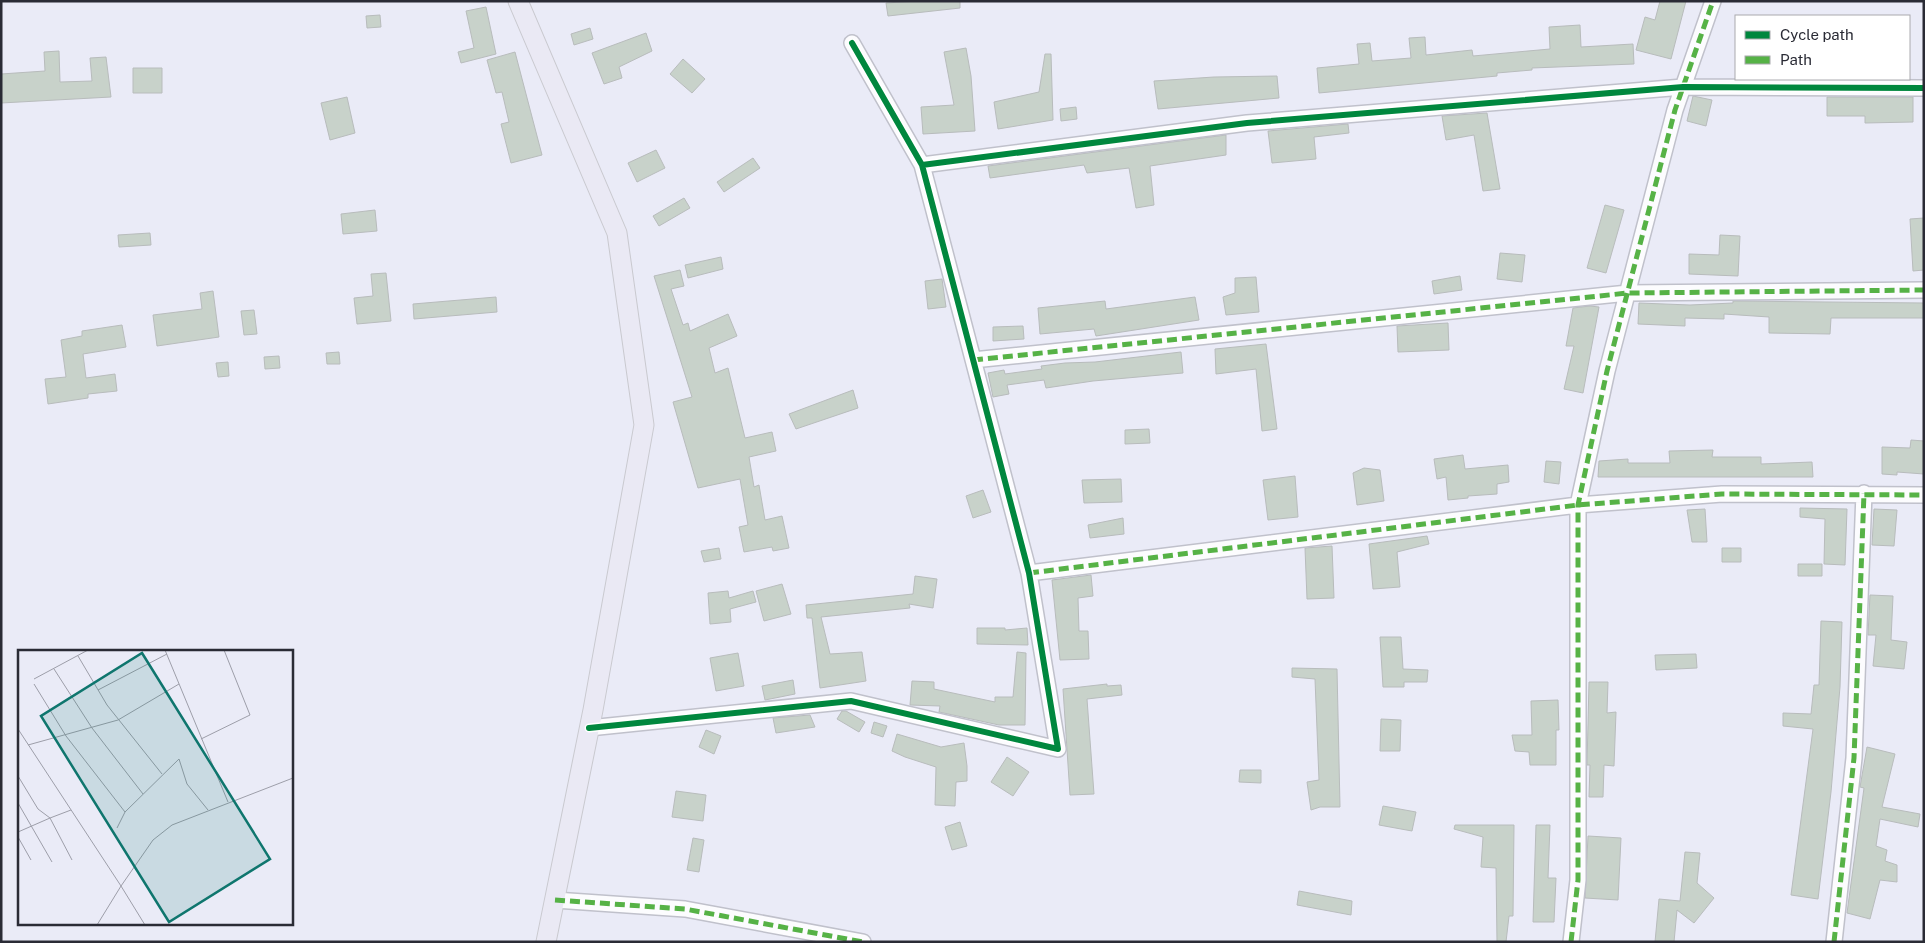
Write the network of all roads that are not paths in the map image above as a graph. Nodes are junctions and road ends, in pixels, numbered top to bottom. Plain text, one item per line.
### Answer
1 (518, 1) edge
2 (1713, 1) edge
3 (852, 43) dead end
4 (1683, 87) junction
5 (1924, 88) edge
6 (922, 164) junction
7 (1924, 290) edge
8 (1628, 292) junction
9 (973, 360) junction
10 (1864, 493) junction
11 (1924, 495) edge
12 (1578, 505) junction
13 (1029, 572) junction
14 (589, 728) junction
15 (555, 900) junction
16 (546, 942) edge
17 (863, 942) edge
18 (1571, 942) edge
19 (1834, 942) edge

1 - 14 main road
2 - 4 street
3 - 6 street
4 - 5 street
4 - 6 street
4 - 8 street
6 - 9 street
7 - 8 street
8 - 9 street
8 - 12 street
9 - 13 street
10 - 11 street
10 - 12 street
10 - 19 street
12 - 13 street
12 - 18 street
13 - 14 street
14 - 15 main road
15 - 16 main road
15 - 17 street

